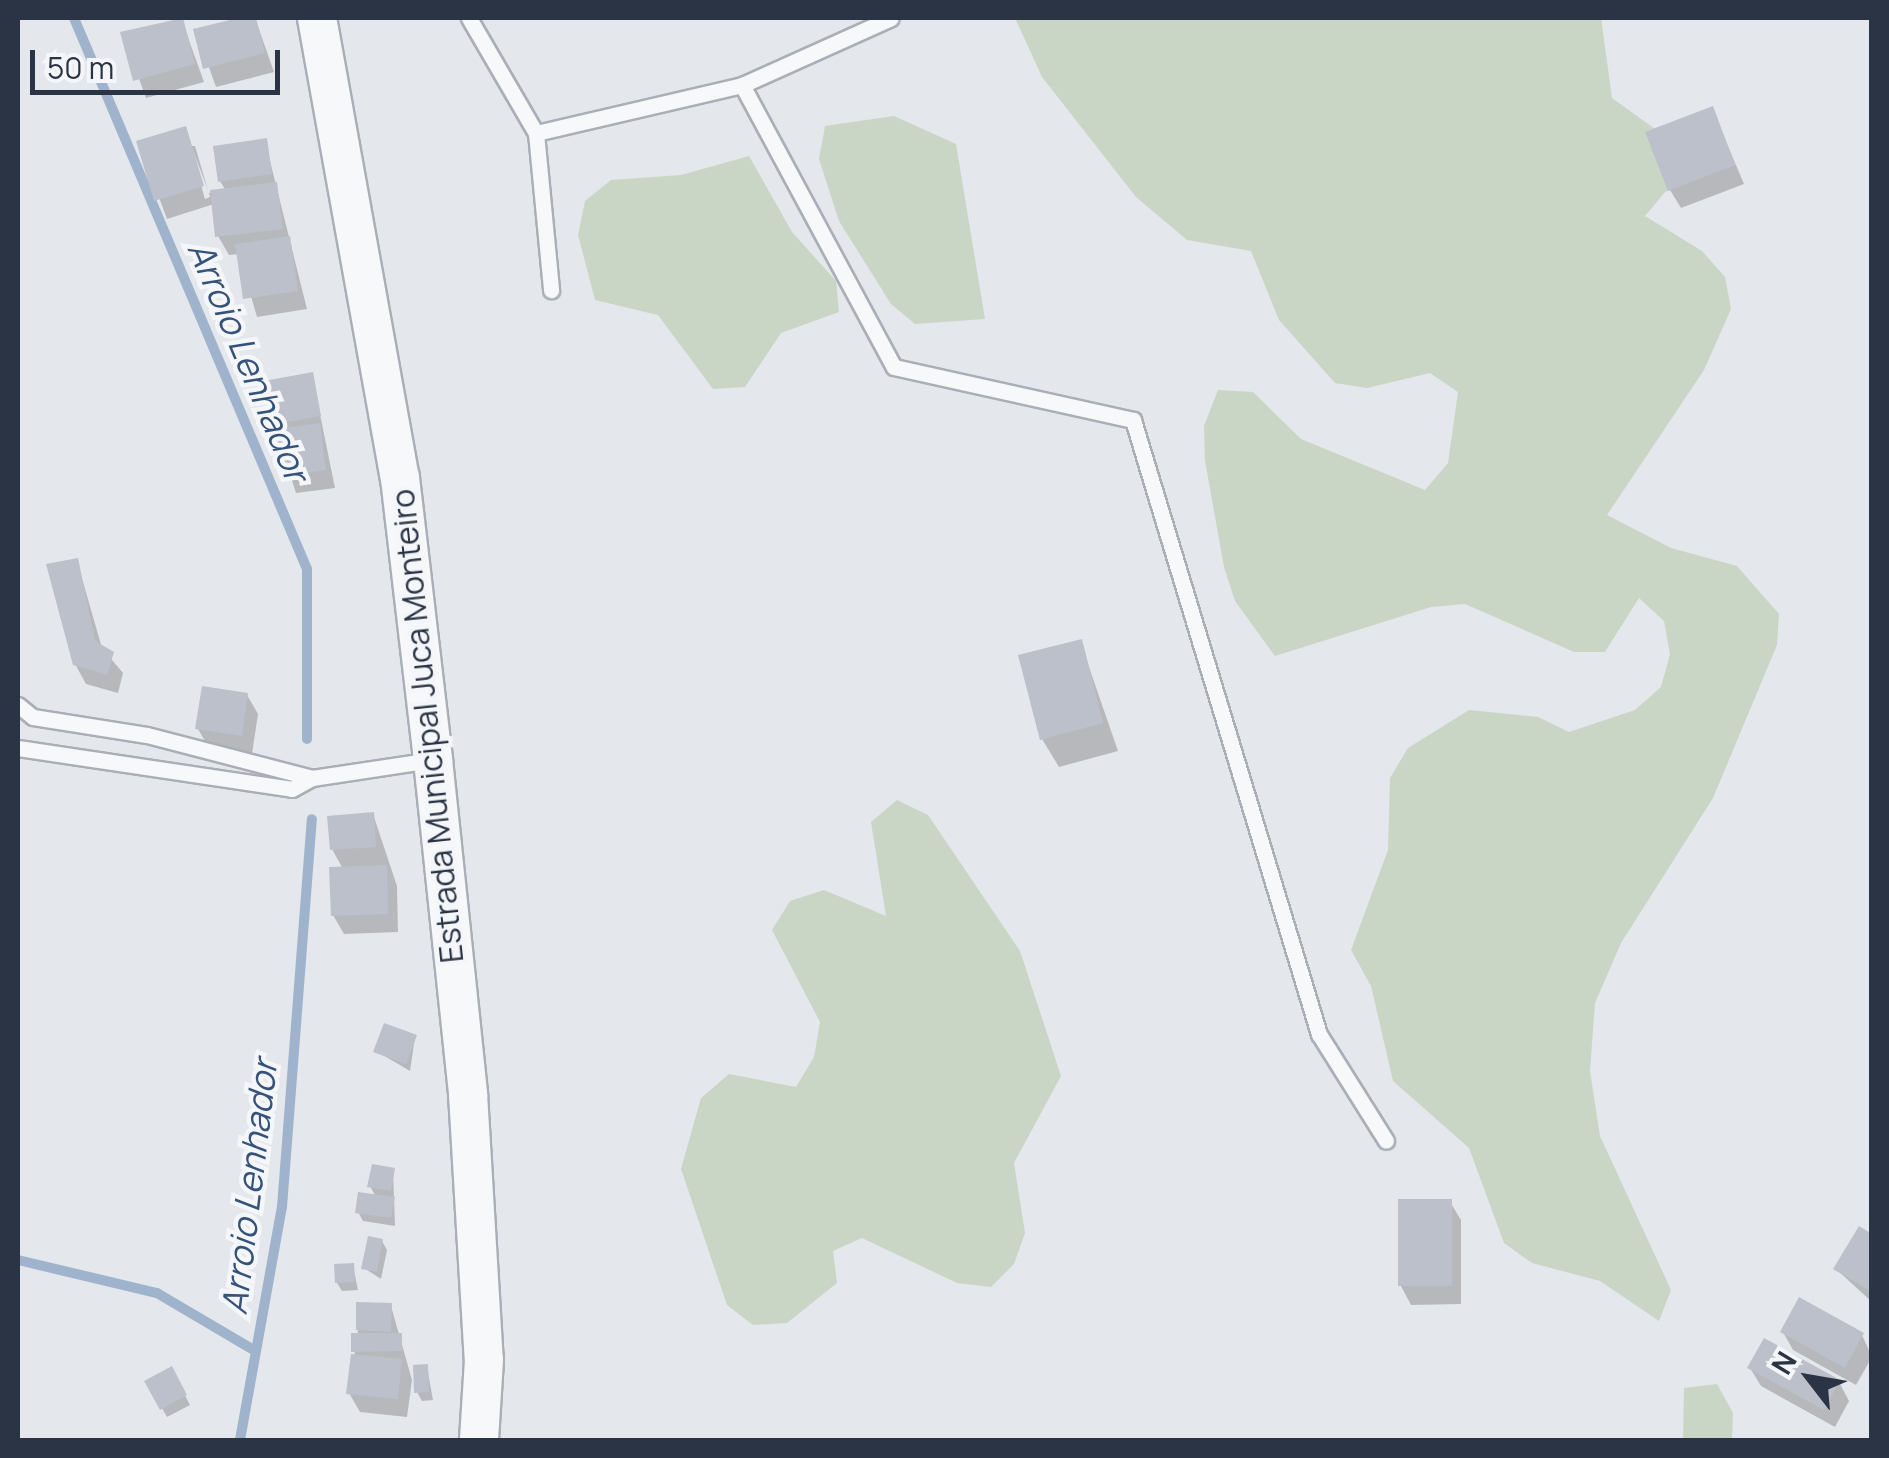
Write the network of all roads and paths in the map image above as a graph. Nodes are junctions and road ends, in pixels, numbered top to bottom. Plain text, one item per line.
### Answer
1 (317, 18) edge
2 (469, 18) edge
3 (891, 18) edge
4 (742, 84) junction
5 (536, 133) junction
6 (551, 290) dead end
7 (18, 705) edge
8 (18, 748) edge
9 (433, 760) junction
10 (312, 778) junction
11 (1386, 1141) dead end
12 (479, 1440) edge

1 - 9 street, Estrada Municipal Juca Monteiro
2 - 5 lane
3 - 4 lane
4 - 5 lane
4 - 11 lane
5 - 6 lane
7 - 10 lane
8 - 10 lane
9 - 10 lane
9 - 12 street, Estrada Municipal Juca Monteiro

